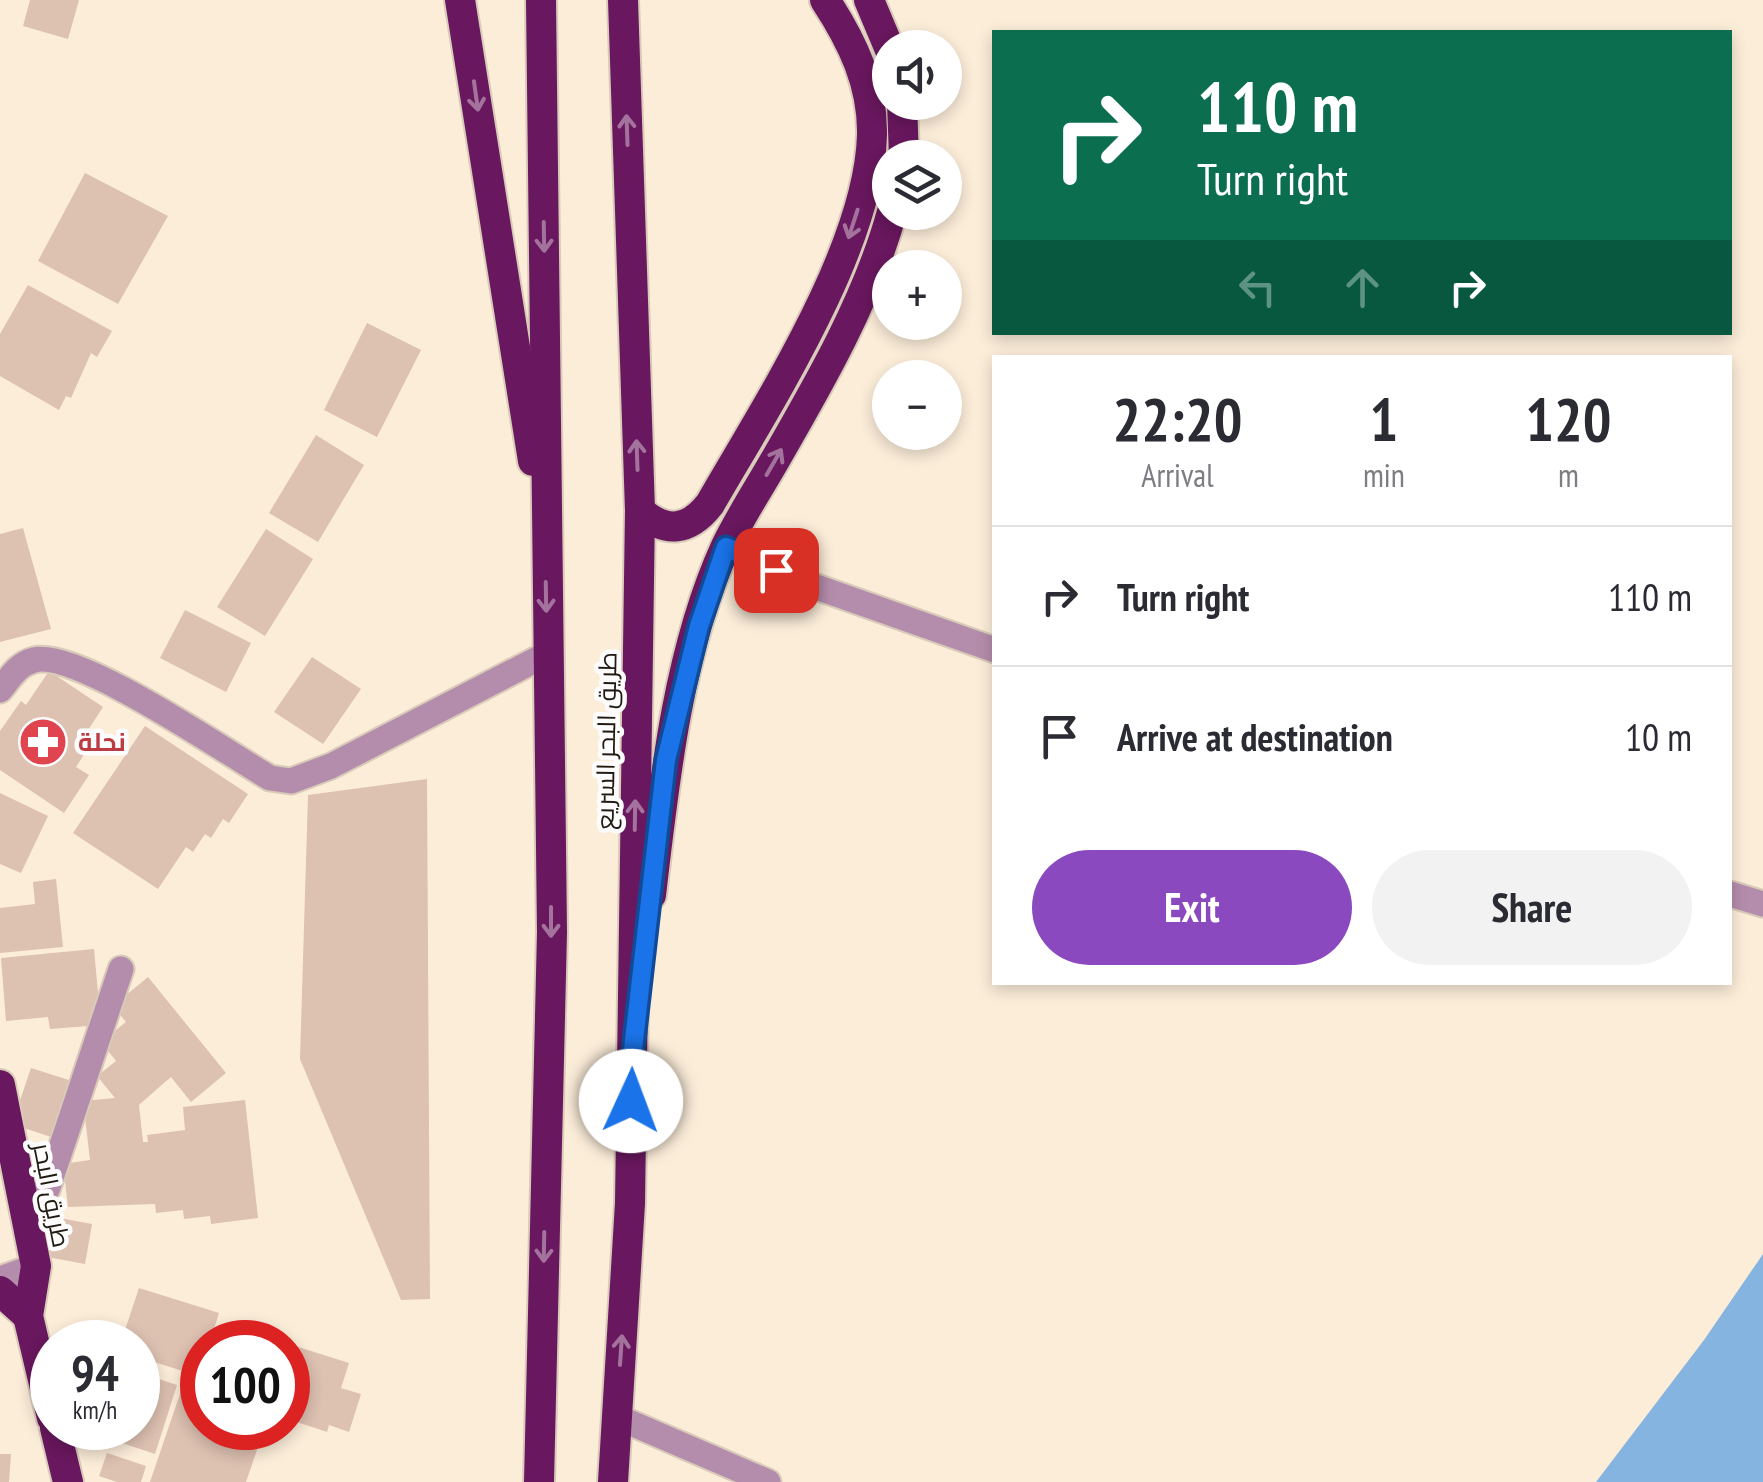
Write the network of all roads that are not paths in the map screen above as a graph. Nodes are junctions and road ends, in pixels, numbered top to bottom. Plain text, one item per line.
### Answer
1 (460, 0) edge
2 (541, 0) edge
3 (623, 0) edge
4 (825, 0) edge
5 (869, 0) edge
6 (882, 30) edge
7 (887, 230) edge
8 (640, 511) junction
9 (545, 535) junction
10 (726, 547) junction
11 (992, 649) edge
12 (547, 654) junction
13 (0, 690) edge
14 (1732, 895) edge
15 (1763, 904) edge
16 (121, 969) dead end
17 (631, 1067) junction
18 (0, 1085) edge
19 (24, 1207) junction
20 (36, 1266) junction
21 (0, 1279) edge
22 (0, 1292) edge
23 (28, 1316) junction
24 (30, 1324) edge
25 (617, 1417) junction
26 (60, 1450) edge
27 (68, 1482) edge
28 (539, 1482) edge
29 (613, 1482) edge
30 (768, 1482) edge

1 -> 9 highway
2 -> 9 highway
8 -> 3 highway, طريق البحر السريع
4 -> 8 highway
5 - 6 highway
10 -> 7 highway
17 -> 8 highway, طريق البحر السريع
9 -> 12 highway
10 - 11 street
10 - 17 highway
12 - 13 street
12 -> 28 highway
14 - 15 street
16 - 19 street
25 -> 17 highway, طريق البحر السريع
18 - 19 highway, طريق البحر
19 - 20 highway, طريق البحر
20 - 21 street
20 - 23 highway, طريق البحر
22 - 23 highway
23 - 24 highway, طريق البحر
25 - 29 highway, طريق البحر السريع
25 - 30 street
26 - 27 highway

